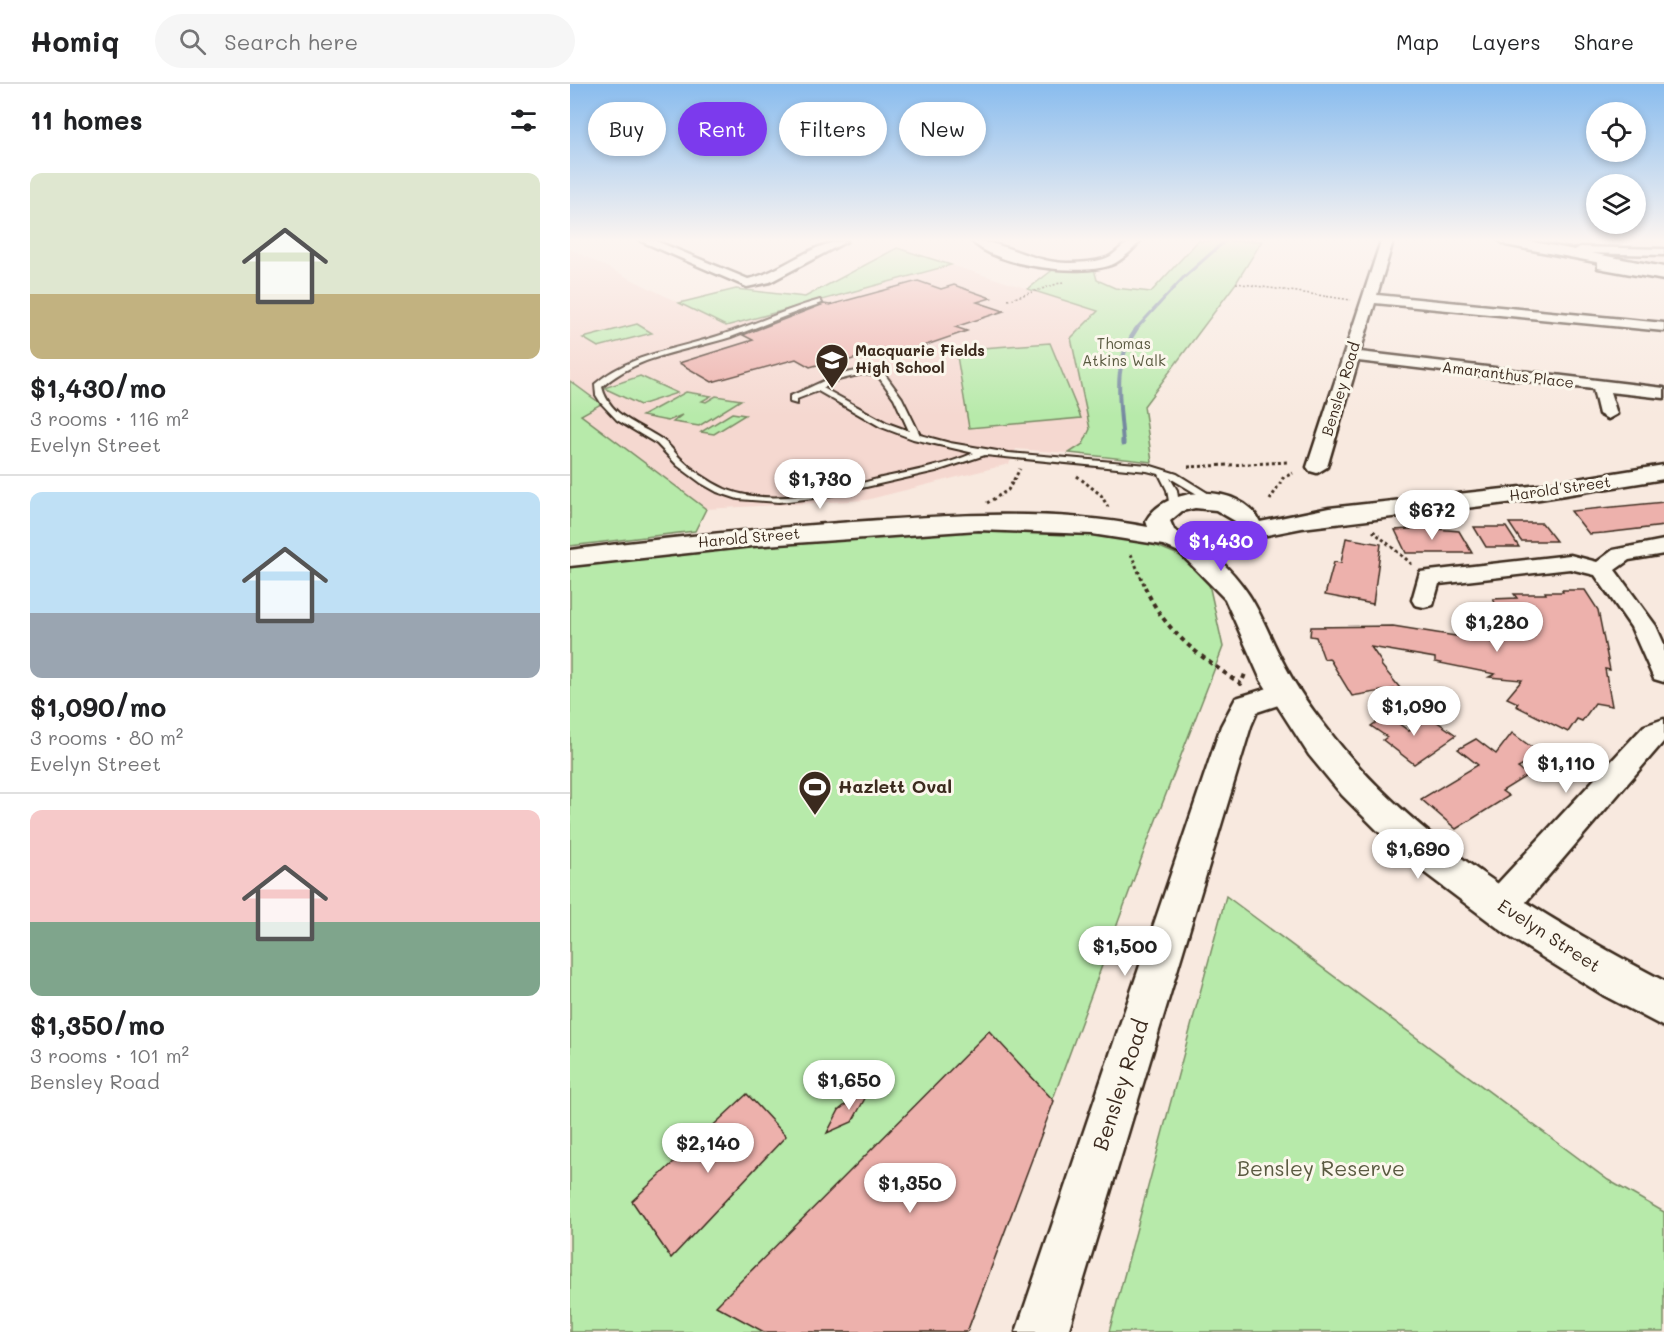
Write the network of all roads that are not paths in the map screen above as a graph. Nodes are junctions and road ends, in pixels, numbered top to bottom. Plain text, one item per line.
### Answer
1 (1510, 299) edge
2 (1368, 300) joint
3 (820, 302) dead end
4 (1511, 312) junction
5 (1664, 327) edge
6 (1352, 356) junction
7 (1600, 386) junction
8 (818, 388) junction
9 (1664, 393) edge
10 (794, 402) dead end
11 (1608, 414) dead end
12 (916, 437) junction
13 (982, 453) junction
14 (1317, 467) dead end
15 (1162, 472) junction
16 (1664, 472) edge
17 (1222, 504) junction
18 (1170, 508) junction
19 (1357, 518) junction
20 (1072, 523) junction
21 (1246, 535) junction
22 (1179, 543) junction
23 (1664, 547) edge
24 (570, 558) edge
25 (1603, 570) junction
26 (1426, 589) road end
27 (1244, 607) junction
28 (1664, 673) edge
29 (1284, 693) junction
30 (1664, 729) edge
31 (1500, 906) junction
32 (1664, 1005) edge
33 (1042, 1332) edge

1 - 4 street
2 - 4 street
2 - 6 street, Bensley Road
3 - 13 lane
4 - 5 street
6 - 7 street, Amaranthus Place
6 - 14 street, Bensley Road
7 - 9 street, Amaranthus Place
7 - 11 street
8 - 10 lane
8 - 12 lane
8 - 12 lane
12 - 13 lane
13 - 15 lane
15 - 17 lane
15 - 18 lane
16 - 19 main road, Harold Street
17 - 18 main road, Harold Street
17 - 19 main road, Harold Street
17 - 21 main road
18 - 20 main road, Harold Street
18 - 22 main road
19 - 21 main road, Harold Street
20 - 22 main road, Harold Street
20 - 24 main road, Harold Street
21 - 22 main road, Harold Street
21 - 27 main road, Evelyn Street
22 - 27 main road, Evelyn Street
23 - 25 street
25 - 26 street
25 - 28 street
27 - 29 main road, Evelyn Street
29 - 31 main road, Evelyn Street
29 - 33 street, Bensley Road
30 - 31 street
31 - 32 main road, Evelyn Street

